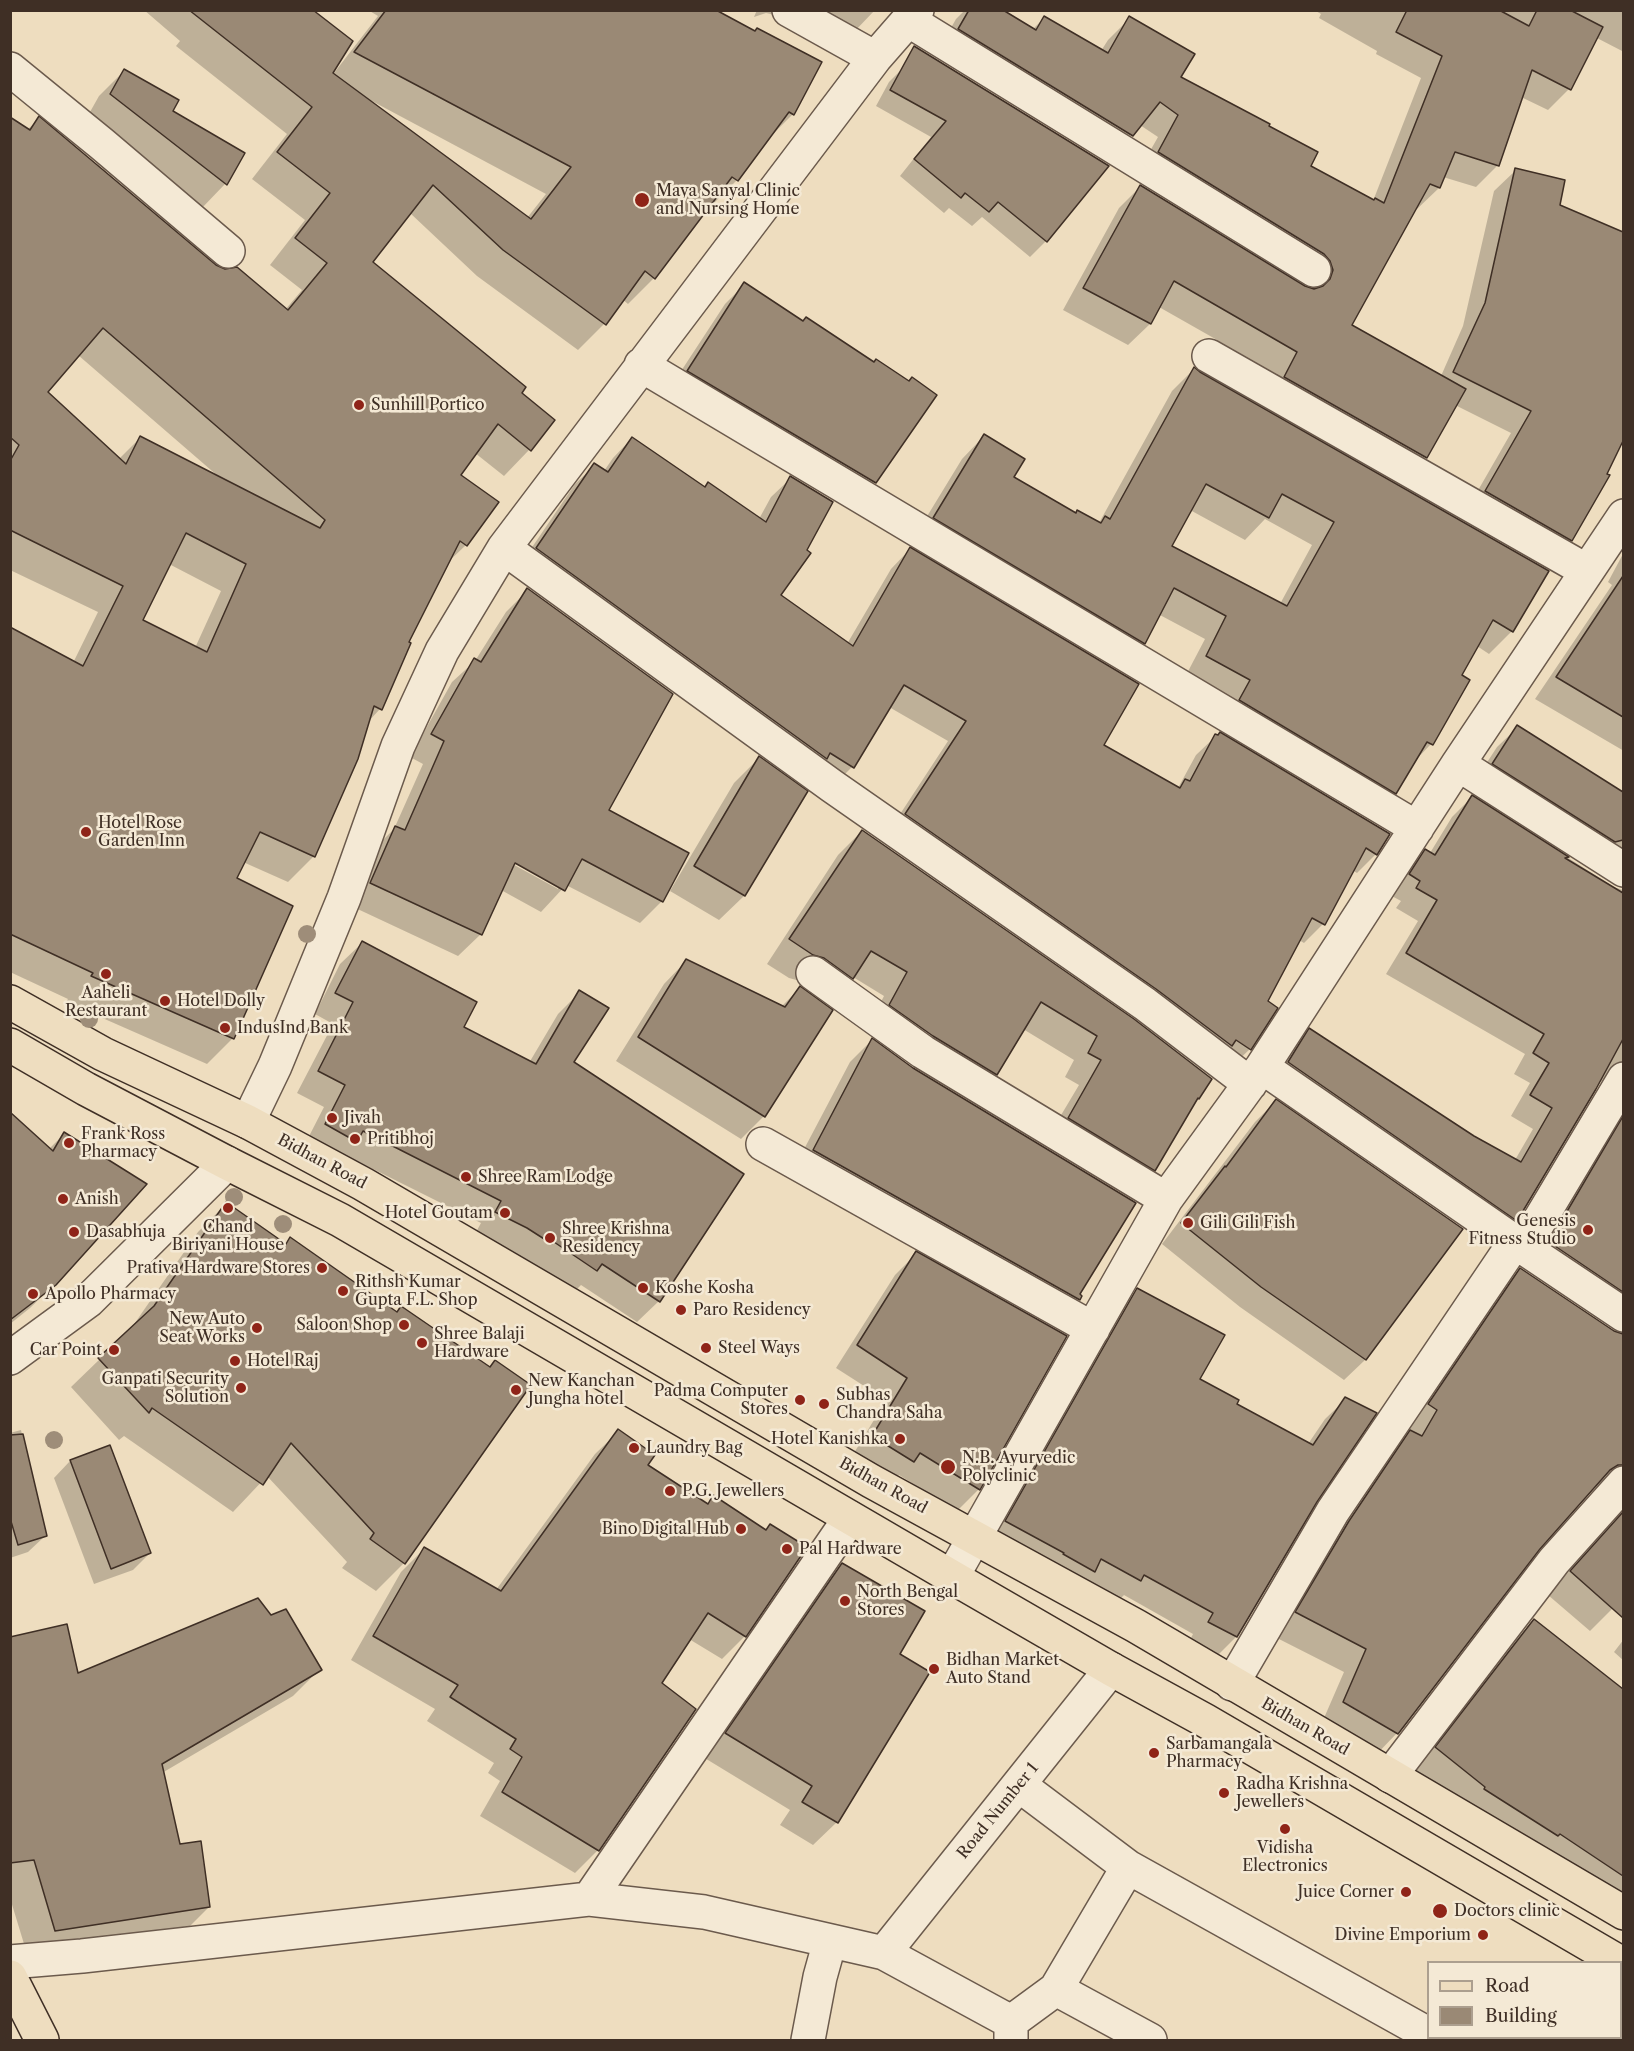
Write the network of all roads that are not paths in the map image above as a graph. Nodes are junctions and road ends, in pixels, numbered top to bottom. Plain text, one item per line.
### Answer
1 (789, 10) edge
2 (913, 15) edge
3 (875, 58) junction
4 (10, 69) edge
5 (228, 251) dead end
6 (1314, 270) dead end
7 (1209, 356) dead end
8 (641, 365) junction
9 (1623, 516) edge
10 (504, 548) junction
11 (1587, 571) junction
12 (1458, 764) junction
13 (1417, 828) junction
14 (1623, 870) edge
15 (813, 973) dead end
16 (10, 1002) edge
17 (10, 1045) edge
18 (1256, 1076) junction
19 (1623, 1079) edge
20 (248, 1122) junction
21 (763, 1144) dead end
22 (227, 1164) junction
23 (1166, 1199) junction
24 (1519, 1245) junction
25 (1623, 1315) edge
26 (1093, 1329) junction
27 (10, 1358) edge
28 (1623, 1483) edge
29 (850, 1518) junction
30 (975, 1537) junction
31 (952, 1577) junction
32 (1136, 1626) junction
33 (1111, 1669) junction
34 (1232, 1684) junction
35 (1390, 1776) junction
36 (1019, 1785) junction
37 (1128, 1867) junction
38 (589, 1899) junction
39 (1623, 1912) edge
40 (830, 1941) junction
41 (884, 1953) junction
42 (1616, 1961) edge
43 (10, 1962) edge
44 (10, 1977) edge
45 (1056, 1989) junction
46 (1011, 2031) edge
47 (1427, 2033) edge
48 (42, 2040) edge
49 (808, 2040) edge
50 (1150, 2040) edge

1 - 3 street
2 - 3 street
2 - 6 street
3 - 8 street
4 - 5 street
7 - 11 street
8 - 10 street
8 - 13 street
9 - 11 street
10 - 18 street
10 - 20 street
11 - 12 street
12 - 13 street
12 - 14 street
13 - 18 street
15 - 23 street
16 - 20 main road, Bidhan Road
17 - 22 main road
18 - 23 street
18 - 24 street
19 - 24 street
20 - 22 main road
20 - 30 main road, Bidhan Road
21 - 26 street
22 - 27 street
22 - 29 main road
23 - 26 street
24 - 25 street
24 - 34 street
26 - 30 street
28 - 35 street
29 - 31 main road
29 - 38 street
30 - 31 street
30 - 32 main road, Bidhan Road
31 - 33 main road
32 - 33 main road
32 - 34 main road, Bidhan Road
33 - 36 street, Road Number 1
33 - 42 main road
34 - 35 main road, Bidhan Road
35 - 39 main road, Bidhan Road
36 - 37 street
36 - 41 street, Road Number 1
37 - 45 street
37 - 47 street
38 - 40 street
38 - 43 street
40 - 41 street
40 - 49 street
41 - 46 street
44 - 48 main road
45 - 46 street
45 - 50 street

